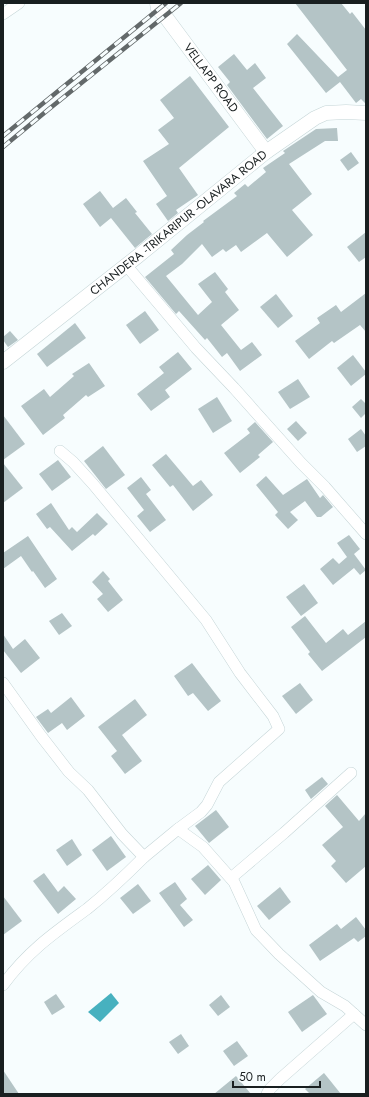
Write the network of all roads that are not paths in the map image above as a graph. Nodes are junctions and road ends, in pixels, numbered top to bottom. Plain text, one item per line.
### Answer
1 (19, 3) edge
2 (157, 3) edge
3 (3, 14) edge
4 (366, 113) edge
5 (266, 152) junction
6 (126, 265) junction
7 (3, 362) edge
8 (60, 450) dead end
9 (366, 534) edge
10 (3, 683) edge
11 (351, 773) dead end
12 (178, 829) junction
13 (144, 857) junction
14 (231, 878) junction
15 (3, 985) edge
16 (354, 1014) junction
17 (366, 1025) edge
18 (267, 1094) edge

1 - 3 street
2 - 5 main road, VELLAPP ROAD
4 - 5 main road, CHANDERA -TRIKARIPUR -OLAVARA ROAD
5 - 6 main road, CHANDERA -TRIKARIPUR -OLAVARA ROAD
6 - 7 main road, CHANDERA -TRIKARIPUR -OLAVARA ROAD
6 - 9 street
8 - 12 street
10 - 13 street
11 - 14 street
12 - 13 street
12 - 14 street
13 - 15 street
14 - 16 street
16 - 17 street
16 - 18 street

